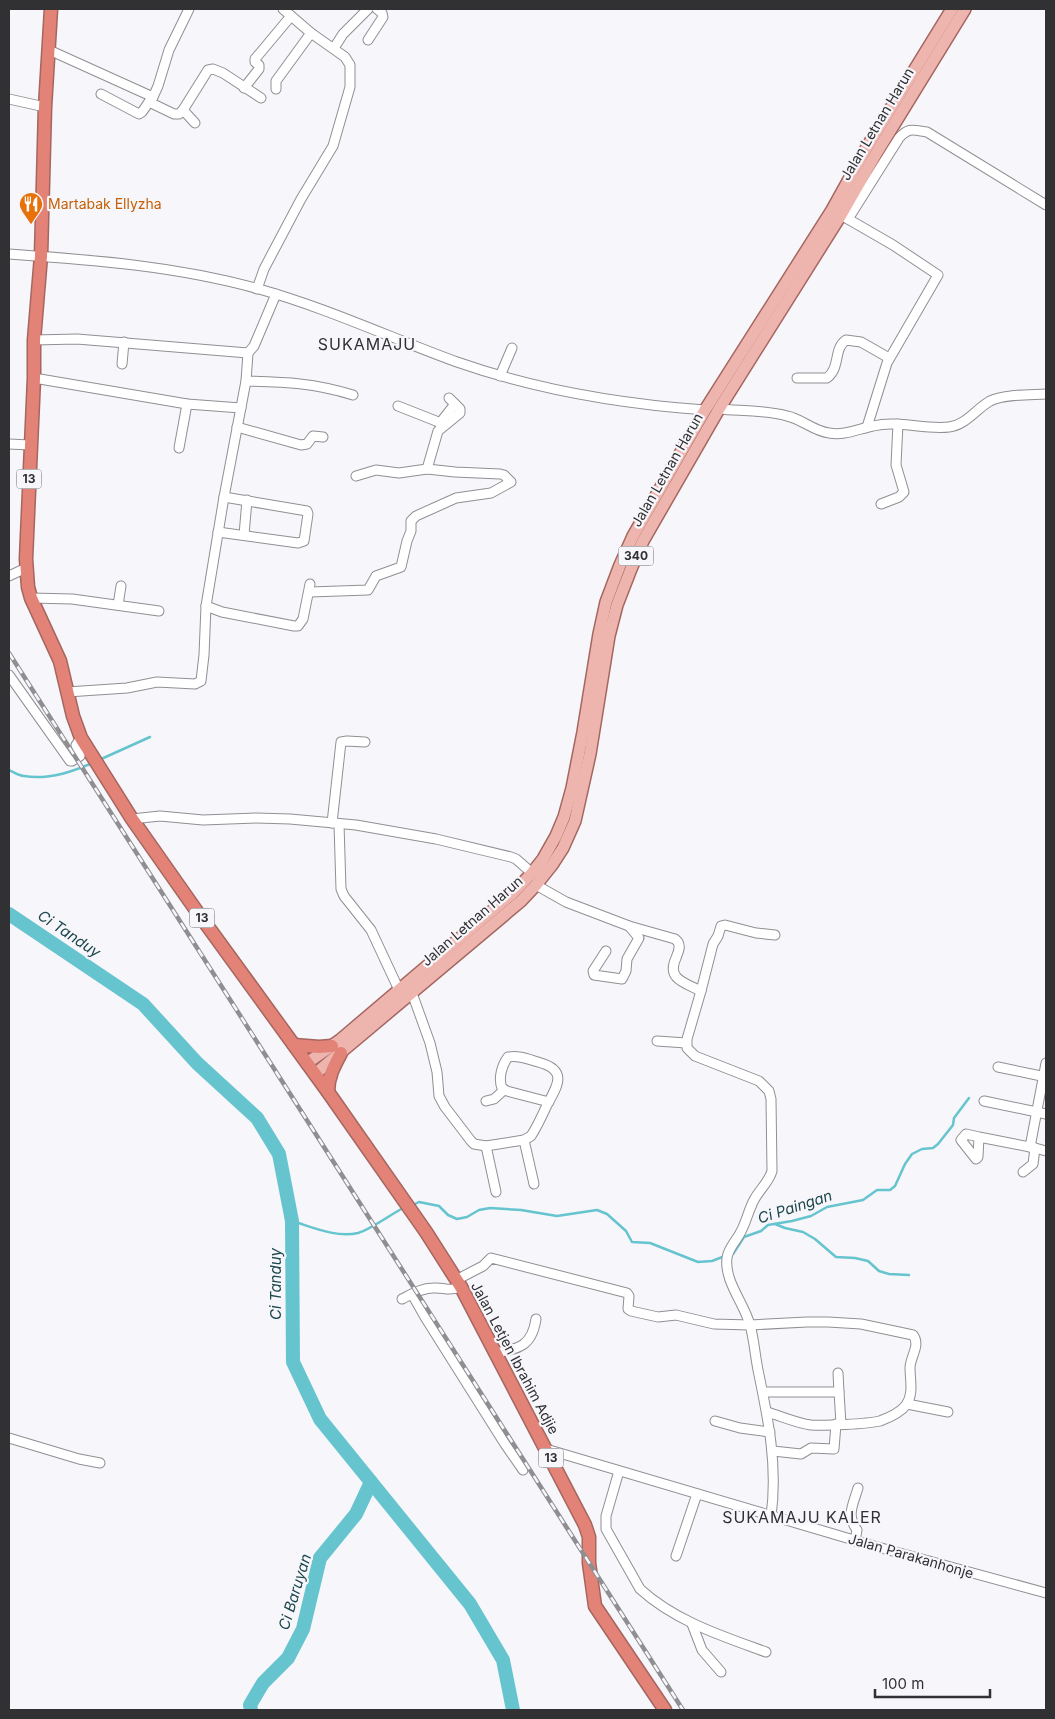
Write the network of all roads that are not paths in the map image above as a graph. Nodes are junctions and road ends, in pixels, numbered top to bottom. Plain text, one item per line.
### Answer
1 (51, 9) edge
2 (189, 9) edge
3 (282, 9) edge
4 (368, 9) edge
5 (377, 9) edge
6 (952, 9) edge
7 (965, 9) edge
8 (291, 16) junction
9 (311, 33) junction
10 (368, 40) dead end
11 (334, 48) junction
12 (49, 50) junction
13 (244, 88) junction
14 (276, 89) dead end
15 (101, 94) dead end
16 (261, 98) dead end
17 (9, 99) edge
18 (151, 100) junction
19 (45, 107) junction
20 (183, 110) junction
21 (195, 123) dead end
22 (1046, 205) edge
23 (841, 215) junction
24 (9, 254) edge
25 (41, 256) junction
26 (258, 289) junction
27 (276, 294) junction
28 (34, 340) junction
29 (124, 342) junction
30 (512, 348) dead end
31 (248, 353) junction
32 (889, 358) junction
33 (122, 364) dead end
34 (500, 376) junction
35 (34, 378) junction
36 (797, 378) dead end
37 (246, 381) junction
38 (1046, 394) edge
39 (353, 395) dead end
40 (452, 401) dead end
41 (187, 404) junction
42 (398, 406) dead end
43 (241, 408) junction
44 (705, 410) junction
45 (719, 410) junction
46 (898, 424) junction
47 (440, 425) junction
48 (237, 427) junction
49 (867, 427) junction
50 (323, 437) dead end
51 (9, 444) edge
52 (30, 445) junction
53 (179, 448) dead end
54 (427, 469) junction
55 (356, 476) dead end
56 (224, 497) junction
57 (247, 500) junction
58 (881, 504) dead end
59 (218, 532) junction
60 (244, 535) junction
61 (629, 558) junction
62 (26, 568) junction
63 (9, 576) edge
64 (121, 586) dead end
65 (31, 598) junction
66 (118, 605) junction
67 (206, 606) junction
68 (159, 611) dead end
69 (9, 675) edge
70 (67, 692) junction
71 (81, 738) junction
72 (365, 742) dead end
73 (132, 819) junction
74 (336, 823) junction
75 (532, 873) junction
76 (536, 885) junction
77 (493, 916) junction
78 (629, 926) junction
79 (775, 935) dead end
80 (606, 951) dead end
81 (399, 990) junction
82 (701, 992) junction
83 (412, 993) junction
84 (656, 1041) dead end
85 (686, 1043) junction
86 (294, 1045) junction
87 (337, 1049) junction
88 (307, 1063) junction
89 (1046, 1063) edge
90 (998, 1068) dead end
91 (315, 1074) junction
92 (1045, 1076) edge
93 (504, 1090) junction
94 (328, 1092) junction
95 (486, 1101) dead end
96 (984, 1101) dead end
97 (549, 1102) junction
98 (1036, 1112) junction
99 (1046, 1114) edge
100 (980, 1137) dead end
101 (524, 1140) junction
102 (486, 1146) junction
103 (1033, 1148) junction
104 (1046, 1151) edge
105 (1023, 1172) dead end
106 (534, 1184) dead end
107 (496, 1192) dead end
108 (459, 1283) junction
109 (412, 1294) junction
110 (402, 1299) dead end
111 (536, 1319) dead end
112 (750, 1326) junction
113 (496, 1353) junction
114 (838, 1373) dead end
115 (763, 1392) junction
116 (839, 1392) junction
117 (907, 1404) junction
118 (767, 1412) junction
119 (948, 1412) dead end
120 (715, 1421) dead end
121 (838, 1424) junction
122 (770, 1432) junction
123 (9, 1438) edge
124 (546, 1450) junction
125 (772, 1451) junction
126 (100, 1463) dead end
127 (523, 1470) dead end
128 (619, 1471) junction
129 (858, 1488) dead end
130 (696, 1494) junction
131 (771, 1516) junction
132 (855, 1541) junction
133 (676, 1556) dead end
134 (1046, 1593) edge
135 (692, 1624) junction
136 (766, 1652) dead end
137 (721, 1672) dead end
138 (665, 1710) edge

1 - 12 highway, 13
2 - 18 street
3 - 8 street
4 - 11 street
5 - 10 street
6 - 23 main road, Jalan Letnan Harun / 340
7 - 23 main road, Jalan Letnan Harun / 340
8 - 9 street
8 - 13 street
9 - 11 street
9 - 14 street
11 - 26 street
12 - 18 street
12 - 19 highway, 13
13 - 16 street
13 - 20 street
15 - 18 street
17 - 19 street
18 - 20 street
19 - 25 highway, 13
20 - 21 street
22 - 23 street
23 - 32 street
23 - 44 main road, Jalan Letnan Harun / 340
23 - 45 main road, Jalan Letnan Harun / 340
24 - 25 street
25 - 26 street
25 - 28 highway, 13
26 - 27 street
27 - 31 street
27 - 34 street
28 - 29 street
28 - 35 highway, 13
29 - 31 street
29 - 33 street
30 - 34 street
31 - 37 street
32 - 36 street
32 - 49 street
34 - 44 street
35 - 41 street
35 - 52 highway, 13
37 - 39 street
37 - 43 street
38 - 46 street
40 - 47 street
41 - 43 street
41 - 53 street
42 - 47 street
43 - 48 street
44 - 61 main road, Jalan Letnan Harun / 340
45 - 49 street
45 - 61 main road, Jalan Letnan Harun / 340
46 - 49 street
46 - 58 street
47 - 54 street
48 - 50 street
48 - 56 street
51 - 52 street
52 - 62 highway, 13
54 - 55 street
54 - 67 street
56 - 57 street
56 - 59 street
57 - 60 street
57 - 60 street
59 - 60 street
59 - 67 street
61 - 75 main road, Jalan Letnan Harun / 340
61 - 76 main road, Jalan Letnan Harun / 340
62 - 63 street
62 - 65 highway, 13
64 - 66 street
65 - 66 street
65 - 70 highway, 13
66 - 68 street
67 - 70 street
69 - 71 street
70 - 71 highway, 13
71 - 73 highway, 13
72 - 74 street
73 - 74 street
73 - 86 highway, 13
74 - 75 street
74 - 81 street
75 - 77 main road, Jalan Letnan Harun / 340
76 - 77 main road, Jalan Letnan Harun / 340
76 - 78 street
77 - 81 main road, Jalan Letnan Harun / 340
77 - 83 main road, Jalan Letnan Harun / 340
78 - 80 street
78 - 82 street
79 - 82 street
81 - 87 main road, Jalan Letnan Harun / 340
82 - 85 street
83 - 87 main road, Jalan Letnan Harun / 340
83 - 102 street
84 - 85 street
85 - 112 street
86 - 87 highway
86 - 88 highway, 13
87 - 88 main road, Jalan Letnan Harun / 340
87 - 91 main road, Jalan Letnan Harun / 340
87 - 94 highway
88 - 91 highway, 13
89 - 92 street
90 - 92 street
91 - 94 highway, 13
92 - 98 street
93 - 95 street
93 - 97 street
93 - 97 street
94 - 108 highway, Jalan Letjen Ibrahim Adjie / 13
96 - 98 street
97 - 101 street
98 - 99 street
98 - 103 street
100 - 103 street
101 - 102 street
101 - 106 street
102 - 107 street
103 - 104 street
103 - 105 street
108 - 109 street
108 - 112 street
108 - 113 highway, Jalan Letjen Ibrahim Adjie / 13
109 - 110 street
109 - 127 street
111 - 113 street
112 - 115 street
112 - 117 street
113 - 124 highway, Jalan Letjen Ibrahim Adjie / 13
114 - 116 street
115 - 116 street
115 - 118 street
116 - 121 street
117 - 119 street
117 - 121 street
118 - 121 street
118 - 122 street
120 - 122 street
121 - 125 street
122 - 125 street
123 - 126 street
124 - 128 street, Jalan Parakanhonje
124 - 138 highway, Jalan Letjen Ibrahim Adjie / 13
125 - 131 street
128 - 130 street, Jalan Parakanhonje
128 - 135 street
129 - 132 street
130 - 131 street, Jalan Parakanhonje
130 - 133 street
131 - 132 street, Jalan Parakanhonje
132 - 134 street, Jalan Parakanhonje
135 - 136 street
135 - 137 street

